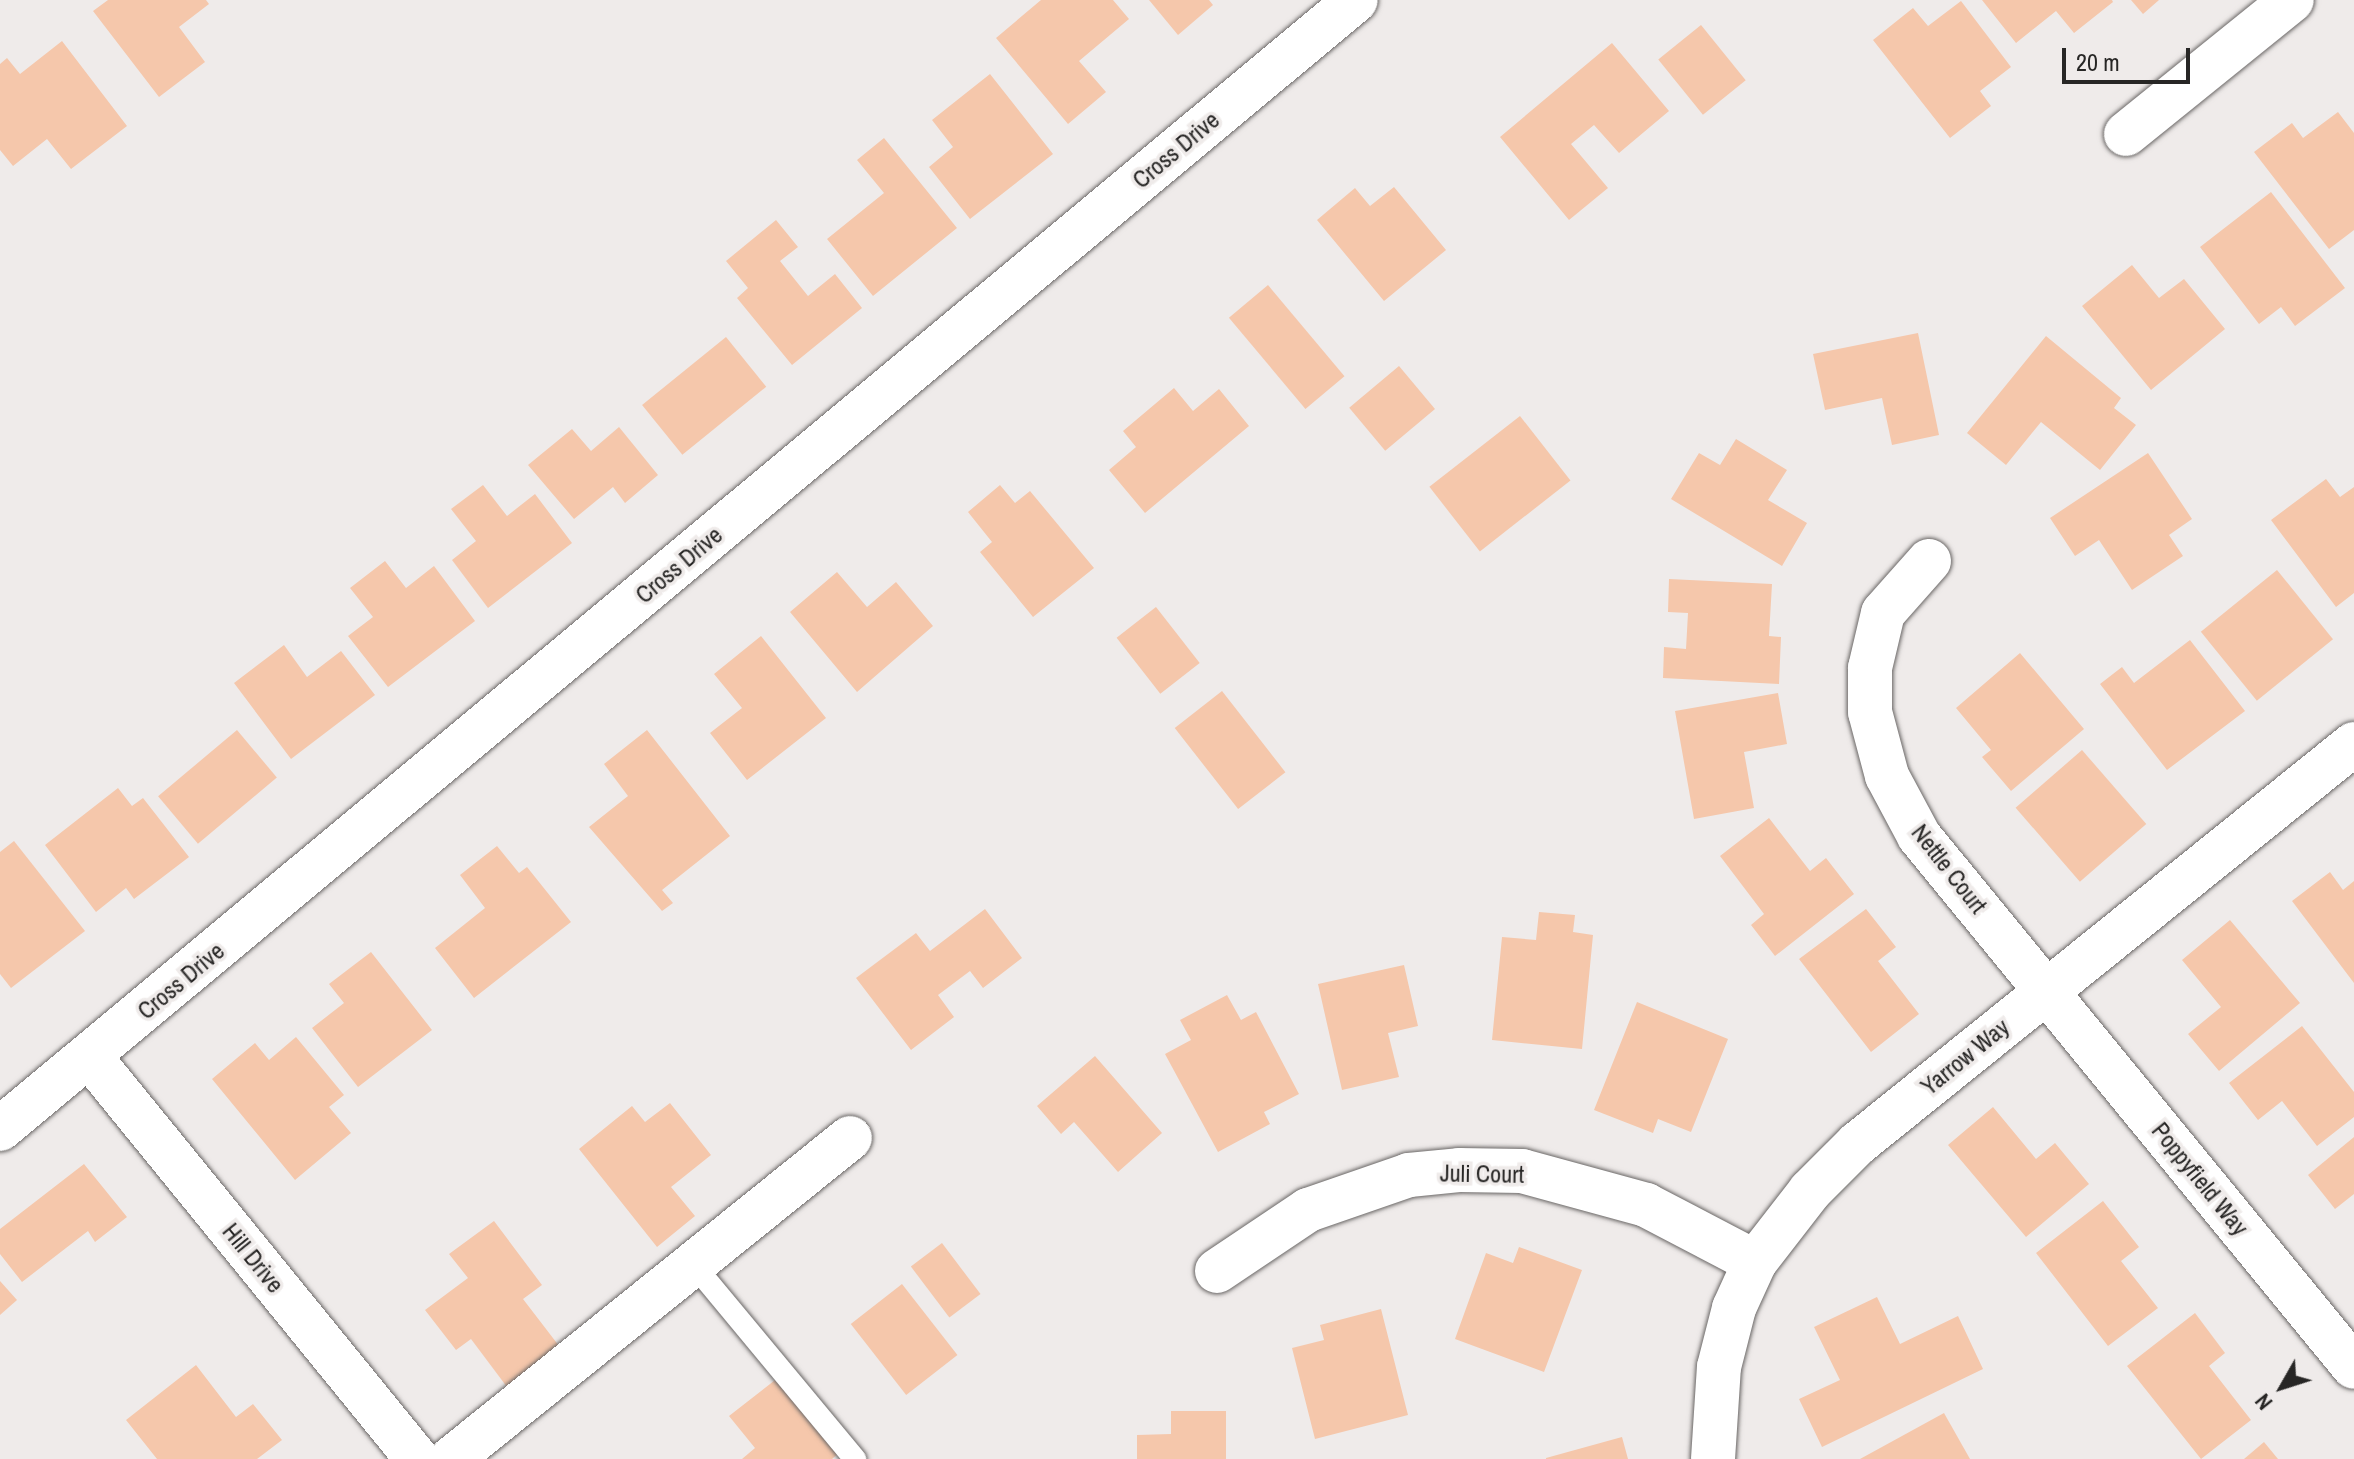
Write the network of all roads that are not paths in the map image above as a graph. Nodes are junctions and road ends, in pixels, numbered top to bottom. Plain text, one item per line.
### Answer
1 (1356, 0) edge
2 (2292, 0) edge
3 (2126, 134) dead end
4 (1929, 561) dead end
5 (2354, 744) edge
6 (2047, 991) junction
7 (90, 1057) junction
8 (0, 1129) edge
9 (850, 1138) dead end
10 (1755, 1262) junction
11 (693, 1264) junction
12 (1217, 1271) dead end
13 (2351, 1357) edge
14 (417, 1459) edge
15 (451, 1459) edge
16 (855, 1459) edge
17 (1713, 1459) edge

1 - 7 street, Cross Drive
2 - 3 street
4 - 6 street, Nettle Court
5 - 6 street, Yarrow Way
6 - 10 street, Yarrow Way
6 - 13 street, Poppyfield Way
7 - 8 street, Cross Drive
7 - 14 street, Hill Drive
9 - 11 street
10 - 12 street, Juli Court
10 - 17 street, Yarrow Way
11 - 15 street
11 - 16 lane

